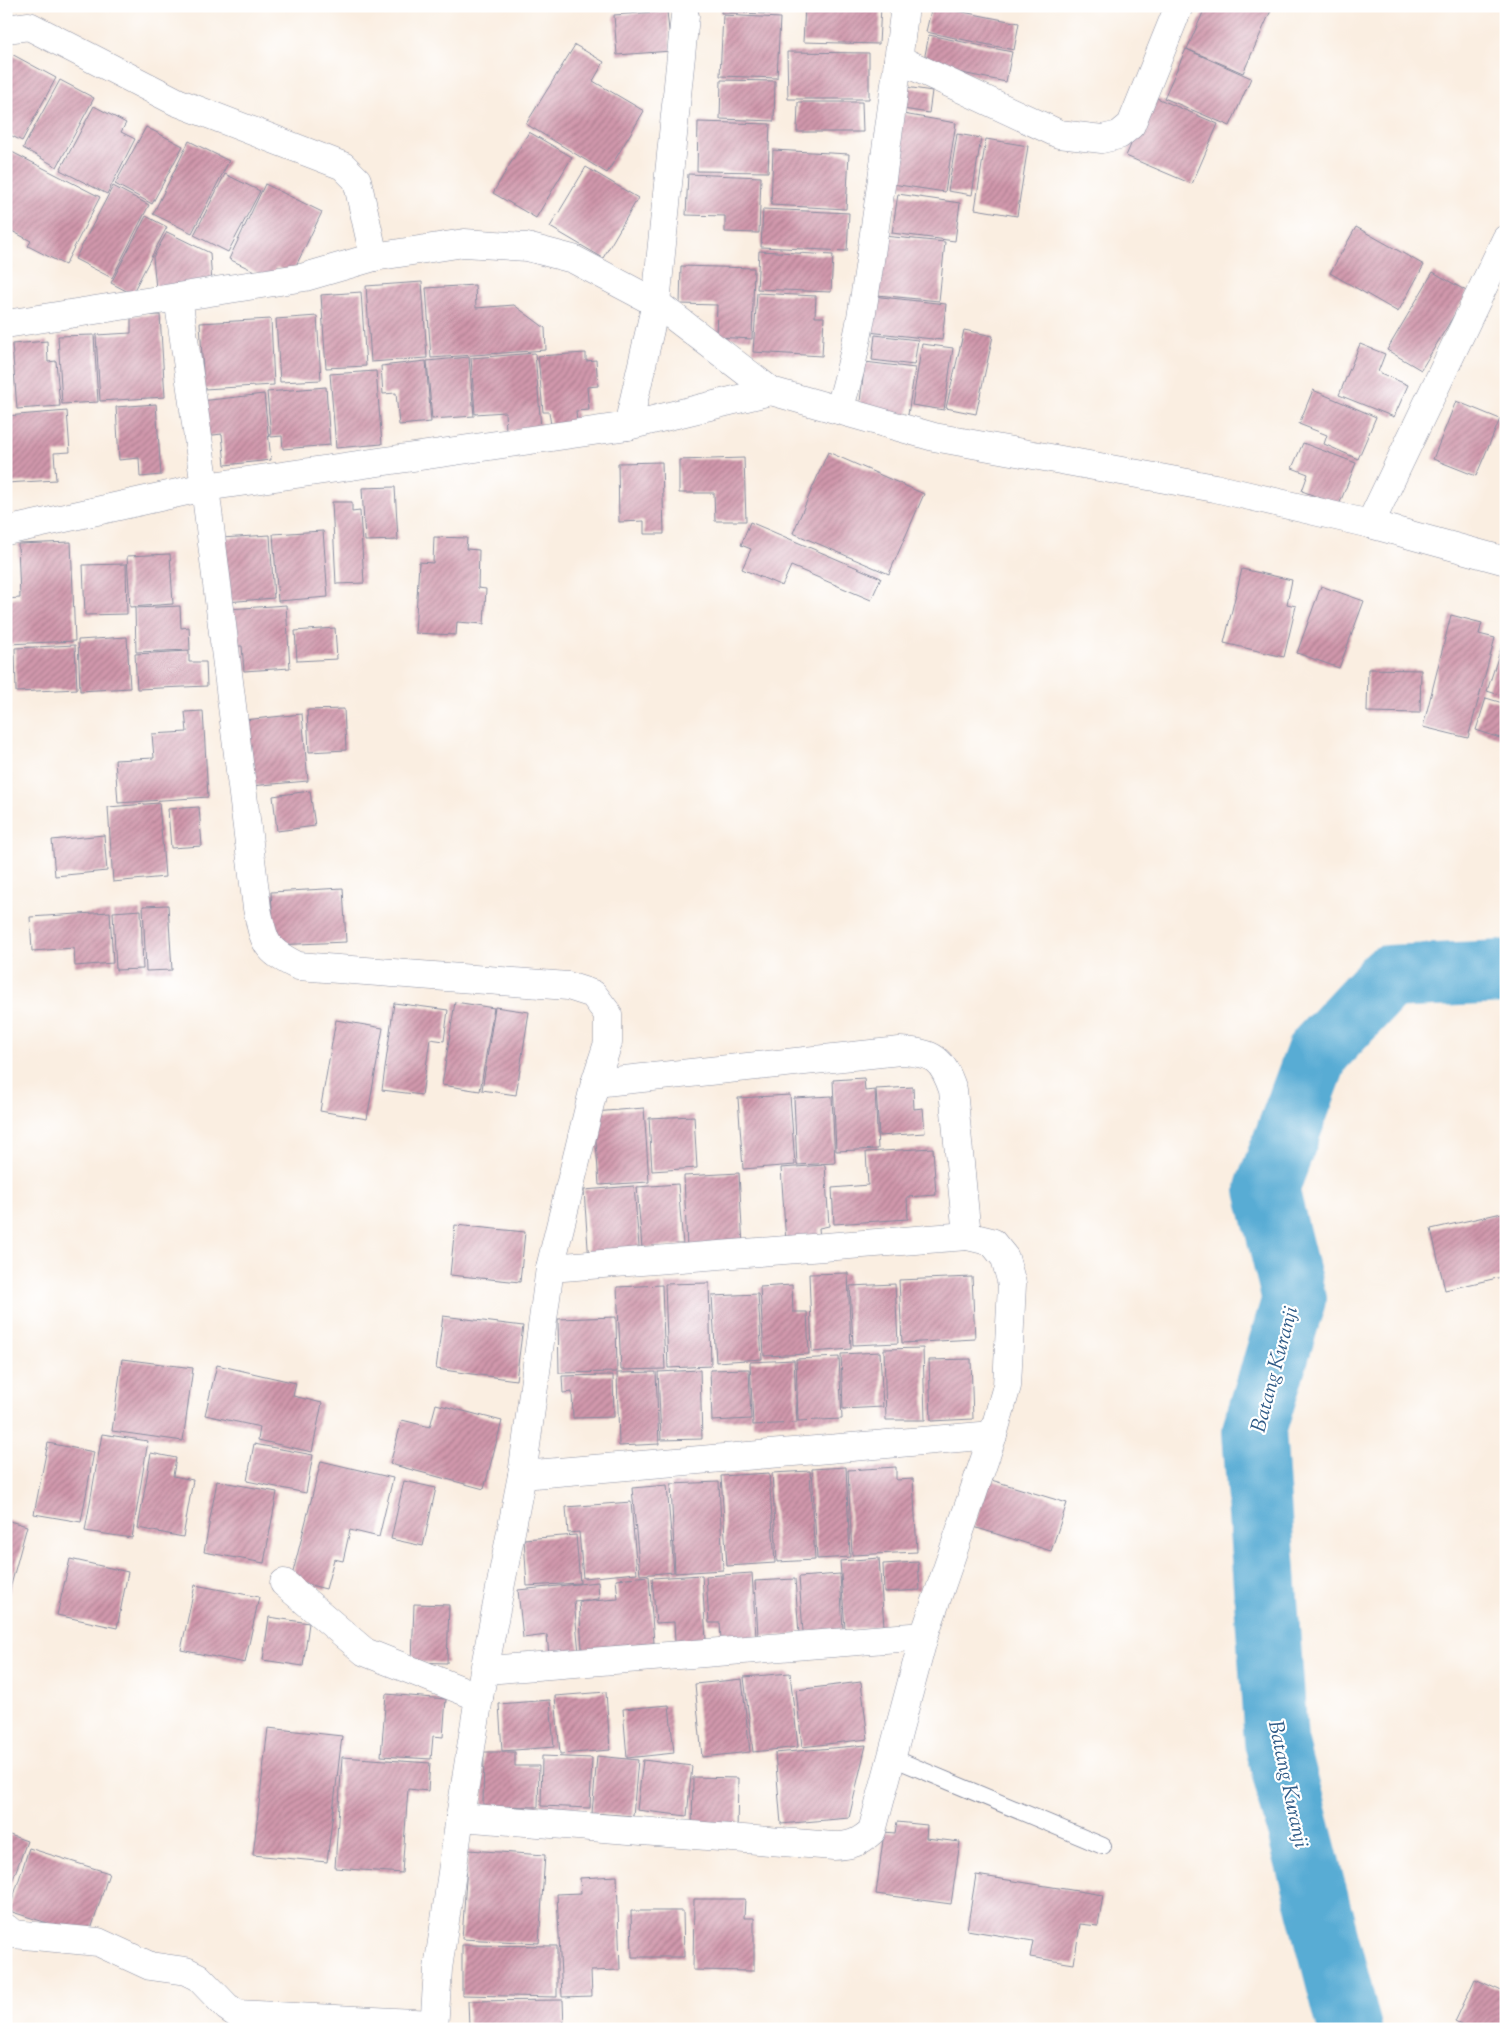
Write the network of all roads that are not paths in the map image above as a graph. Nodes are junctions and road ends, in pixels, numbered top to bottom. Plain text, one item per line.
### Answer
1 (905, 6) edge
2 (1180, 6) edge
3 (685, 16) dead end
4 (6, 29) edge
5 (898, 59) junction
6 (1506, 239) edge
7 (374, 258) junction
8 (178, 297) junction
9 (656, 303) junction
10 (6, 324) edge
11 (771, 391) junction
12 (839, 410) junction
13 (628, 426) junction
14 (205, 487) junction
15 (1370, 524) junction
16 (6, 531) edge
17 (1506, 561) edge
18 (595, 1083) junction
19 (967, 1236) junction
20 (550, 1268) junction
21 (993, 1435) junction
22 (522, 1475) junction
23 (284, 1583) dead end
24 (924, 1636) junction
25 (486, 1670) junction
26 (479, 1696) junction
27 (893, 1758) junction
28 (460, 1817) junction
29 (1103, 1846) dead end
30 (6, 1928) edge
31 (433, 2026) edge

1 - 5 street
2 - 5 street
3 - 9 street
4 - 7 street
5 - 12 street
6 - 15 street
7 - 8 street
7 - 9 street
8 - 10 street
8 - 14 street
9 - 11 street
9 - 13 street
11 - 12 street
11 - 13 street
12 - 15 street
13 - 14 street
14 - 16 street
14 - 18 street
15 - 17 street
18 - 19 street
18 - 20 street
19 - 20 street
19 - 21 street
20 - 22 street
21 - 22 street
21 - 24 street
22 - 25 street
23 - 26 street
24 - 25 street
24 - 27 street
25 - 26 street
26 - 28 street
27 - 28 street
27 - 29 lane
28 - 31 street
30 - 31 street

